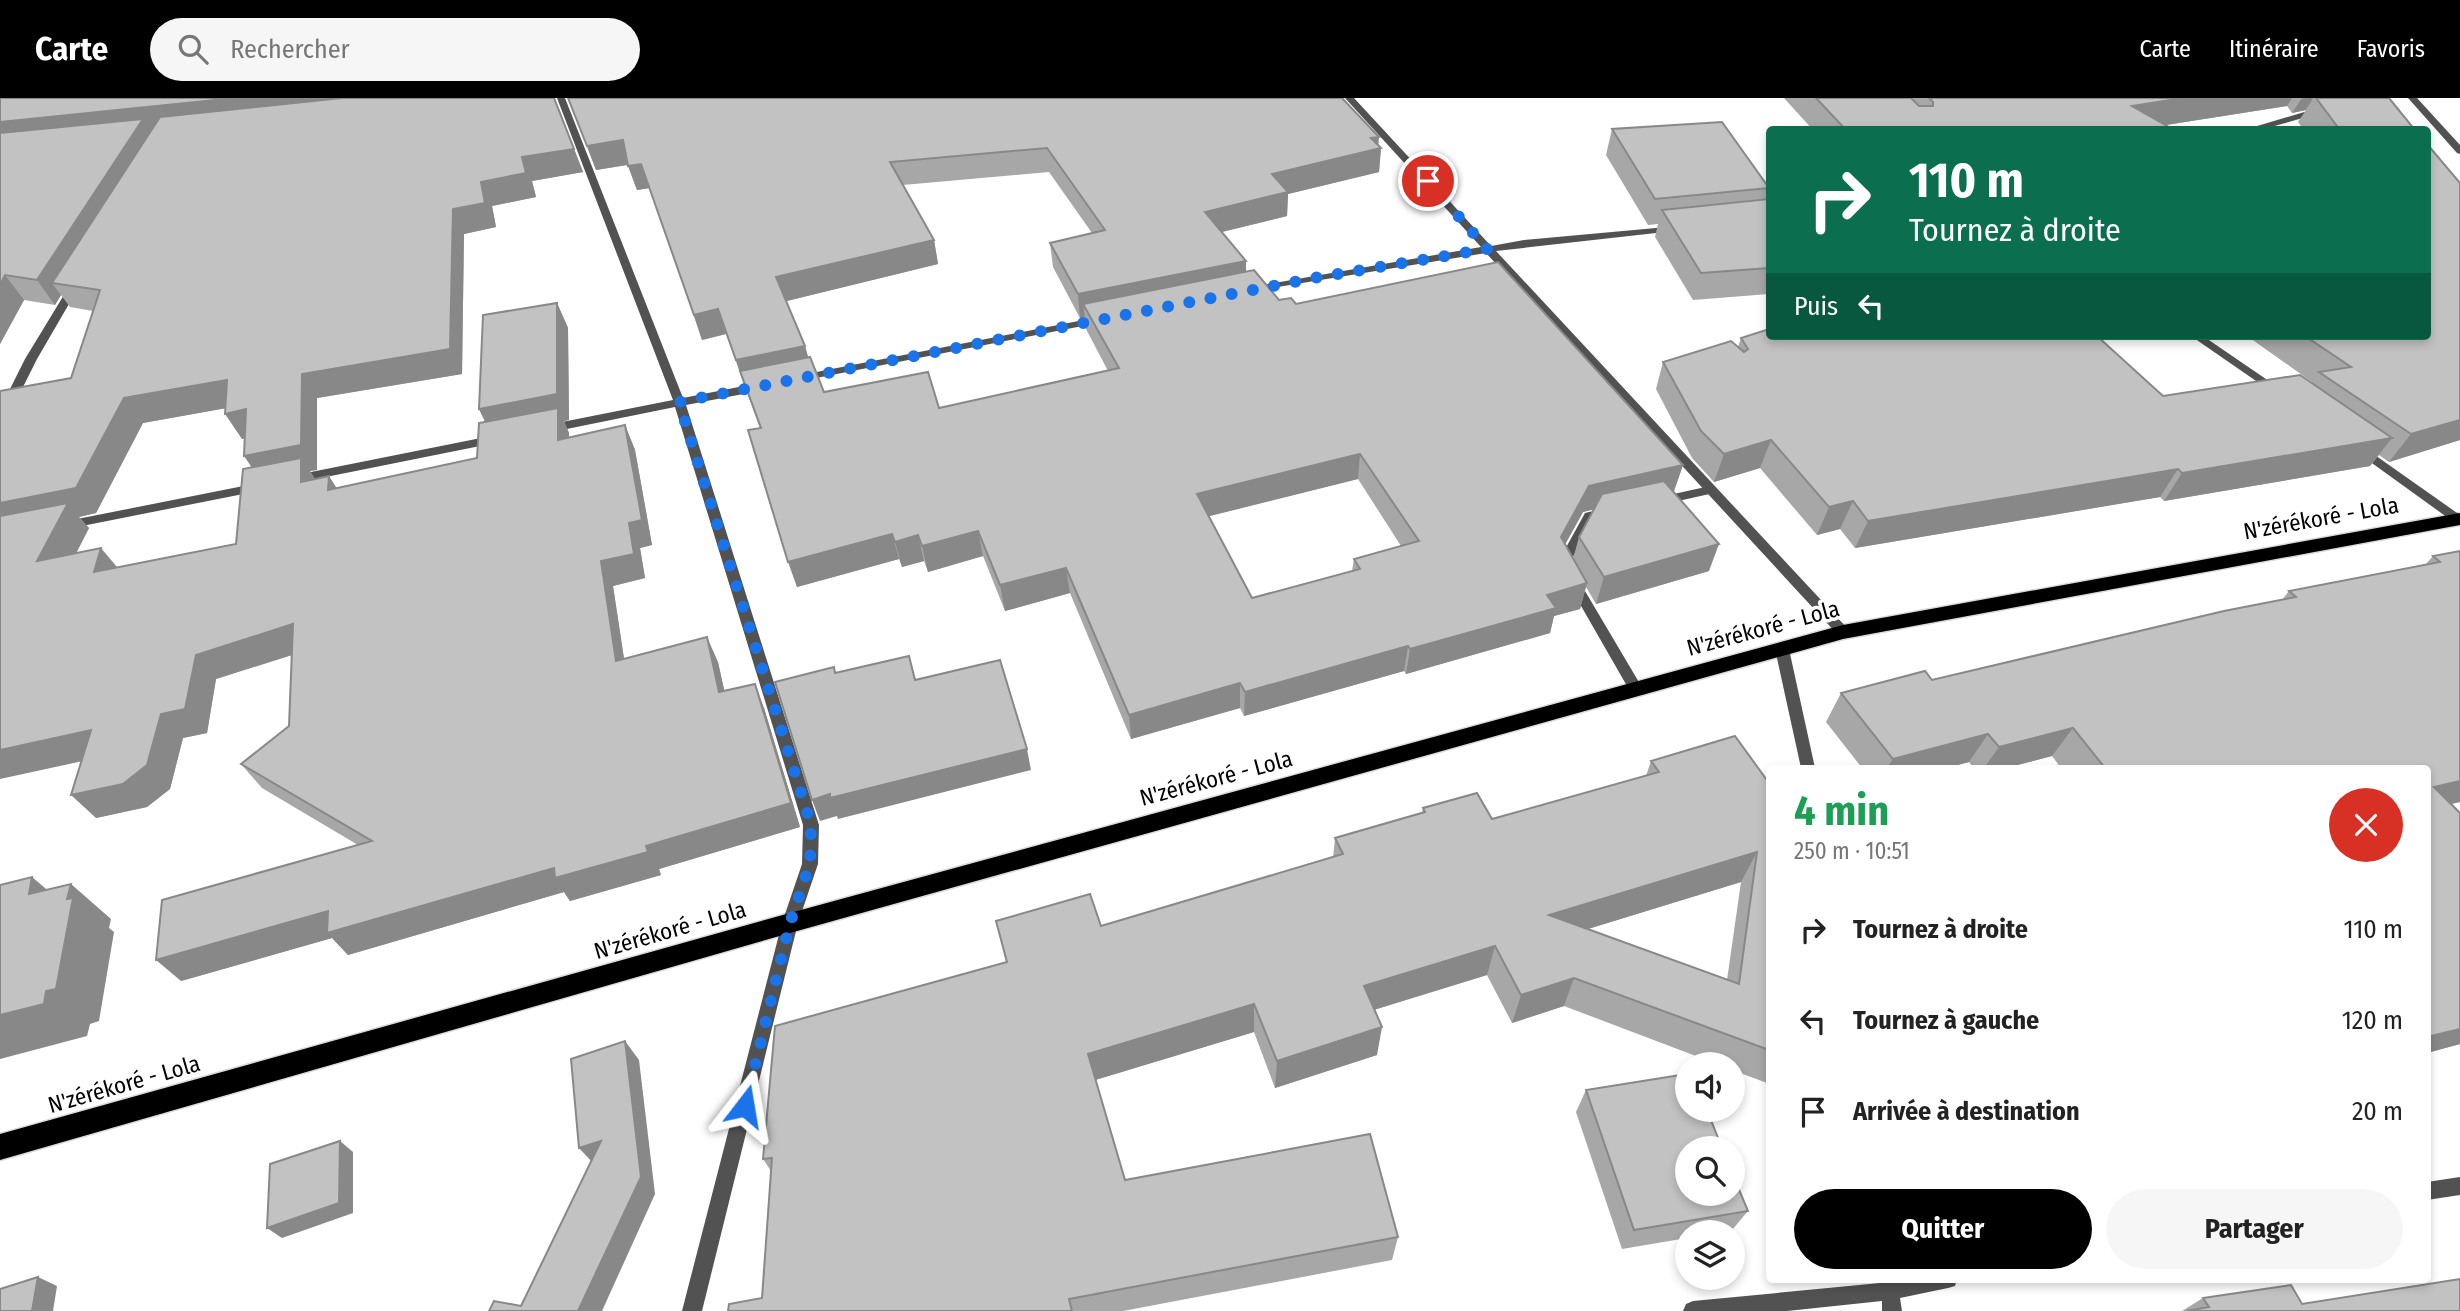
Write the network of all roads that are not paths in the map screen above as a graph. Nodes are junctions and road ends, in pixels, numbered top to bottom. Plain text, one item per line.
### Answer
1 (561, 98) edge
2 (1349, 98) edge
3 (2412, 98) edge
4 (2327, 108) edge
5 (2262, 126) edge
6 (2460, 151) edge
7 (1688, 227) edge
8 (1487, 249) junction
9 (80, 276) edge
10 (1233, 294) edge
11 (1111, 318) edge
12 (2202, 340) edge
13 (788, 381) edge
14 (774, 384) edge
15 (2291, 401) edge
16 (679, 402) junction
17 (0, 421) edge
18 (530, 432) edge
19 (503, 438) edge
20 (2347, 440) edge
21 (285, 481) edge
22 (272, 484) edge
23 (1710, 490) junction
24 (2459, 519) edge
25 (54, 528) edge
26 (1843, 632) junction
27 (1782, 649) junction
28 (1636, 690) junction
29 (1807, 765) edge
30 (790, 923) junction
31 (0, 1147) edge
32 (2460, 1186) edge
33 (2431, 1190) edge
34 (1909, 1283) edge
35 (1889, 1285) edge
36 (692, 1311) edge
37 (1693, 1311) edge
38 (1892, 1311) edge

1 - 16 street
2 - 8 street
3 - 6 street
4 - 5 street
7 - 8 street
8 - 10 street
8 - 23 street
9 - 17 street
11 - 13 street
12 - 15 street
14 - 16 street
16 - 18 street
16 - 30 street
19 - 21 street
20 - 24 street
22 - 25 street
23 - 26 street
23 - 28 street
24 - 26 highway, N'zérékoré - Lola
26 - 27 highway, N'zérékoré - Lola
27 - 28 highway, N'zérékoré - Lola
27 - 29 street
28 - 30 highway, N'zérékoré - Lola
30 - 31 highway, N'zérékoré - Lola
30 - 36 street
32 - 33 street
34 - 35 street
35 - 37 street
35 - 38 street

